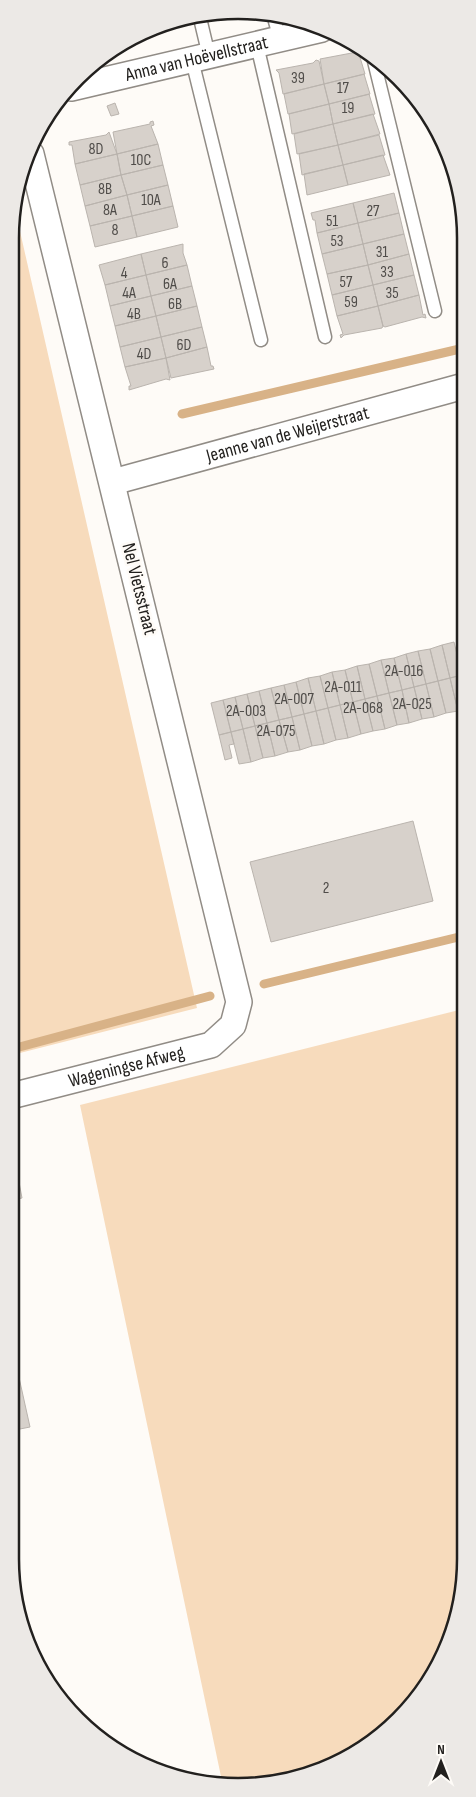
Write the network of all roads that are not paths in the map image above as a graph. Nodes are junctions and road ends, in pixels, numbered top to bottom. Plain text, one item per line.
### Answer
1 (199, 22) edge
2 (272, 22) edge
3 (312, 31) edge
4 (269, 42) junction
5 (201, 58) junction
6 (375, 67) edge
7 (80, 86) edge
8 (33, 161) edge
9 (435, 311) dead end
10 (326, 337) dead end
11 (261, 340) dead end
12 (457, 388) edge
13 (113, 482) junction
14 (233, 1025) joint
15 (19, 1094) edge

1 - 5 lane
2 - 4 lane
3 - 4 street, Anna van Hoëvellstraat
4 - 5 street, Anna van Hoëvellstraat
4 - 10 lane
5 - 7 street, Anna van Hoëvellstraat
5 - 11 lane
6 - 9 lane
8 - 13 street, Nel Vietsstraat
12 - 13 street, Jeanne van de Weijerstraat
13 - 14 street, Nel Vietsstraat
14 - 15 street, Wageningse Afweg

